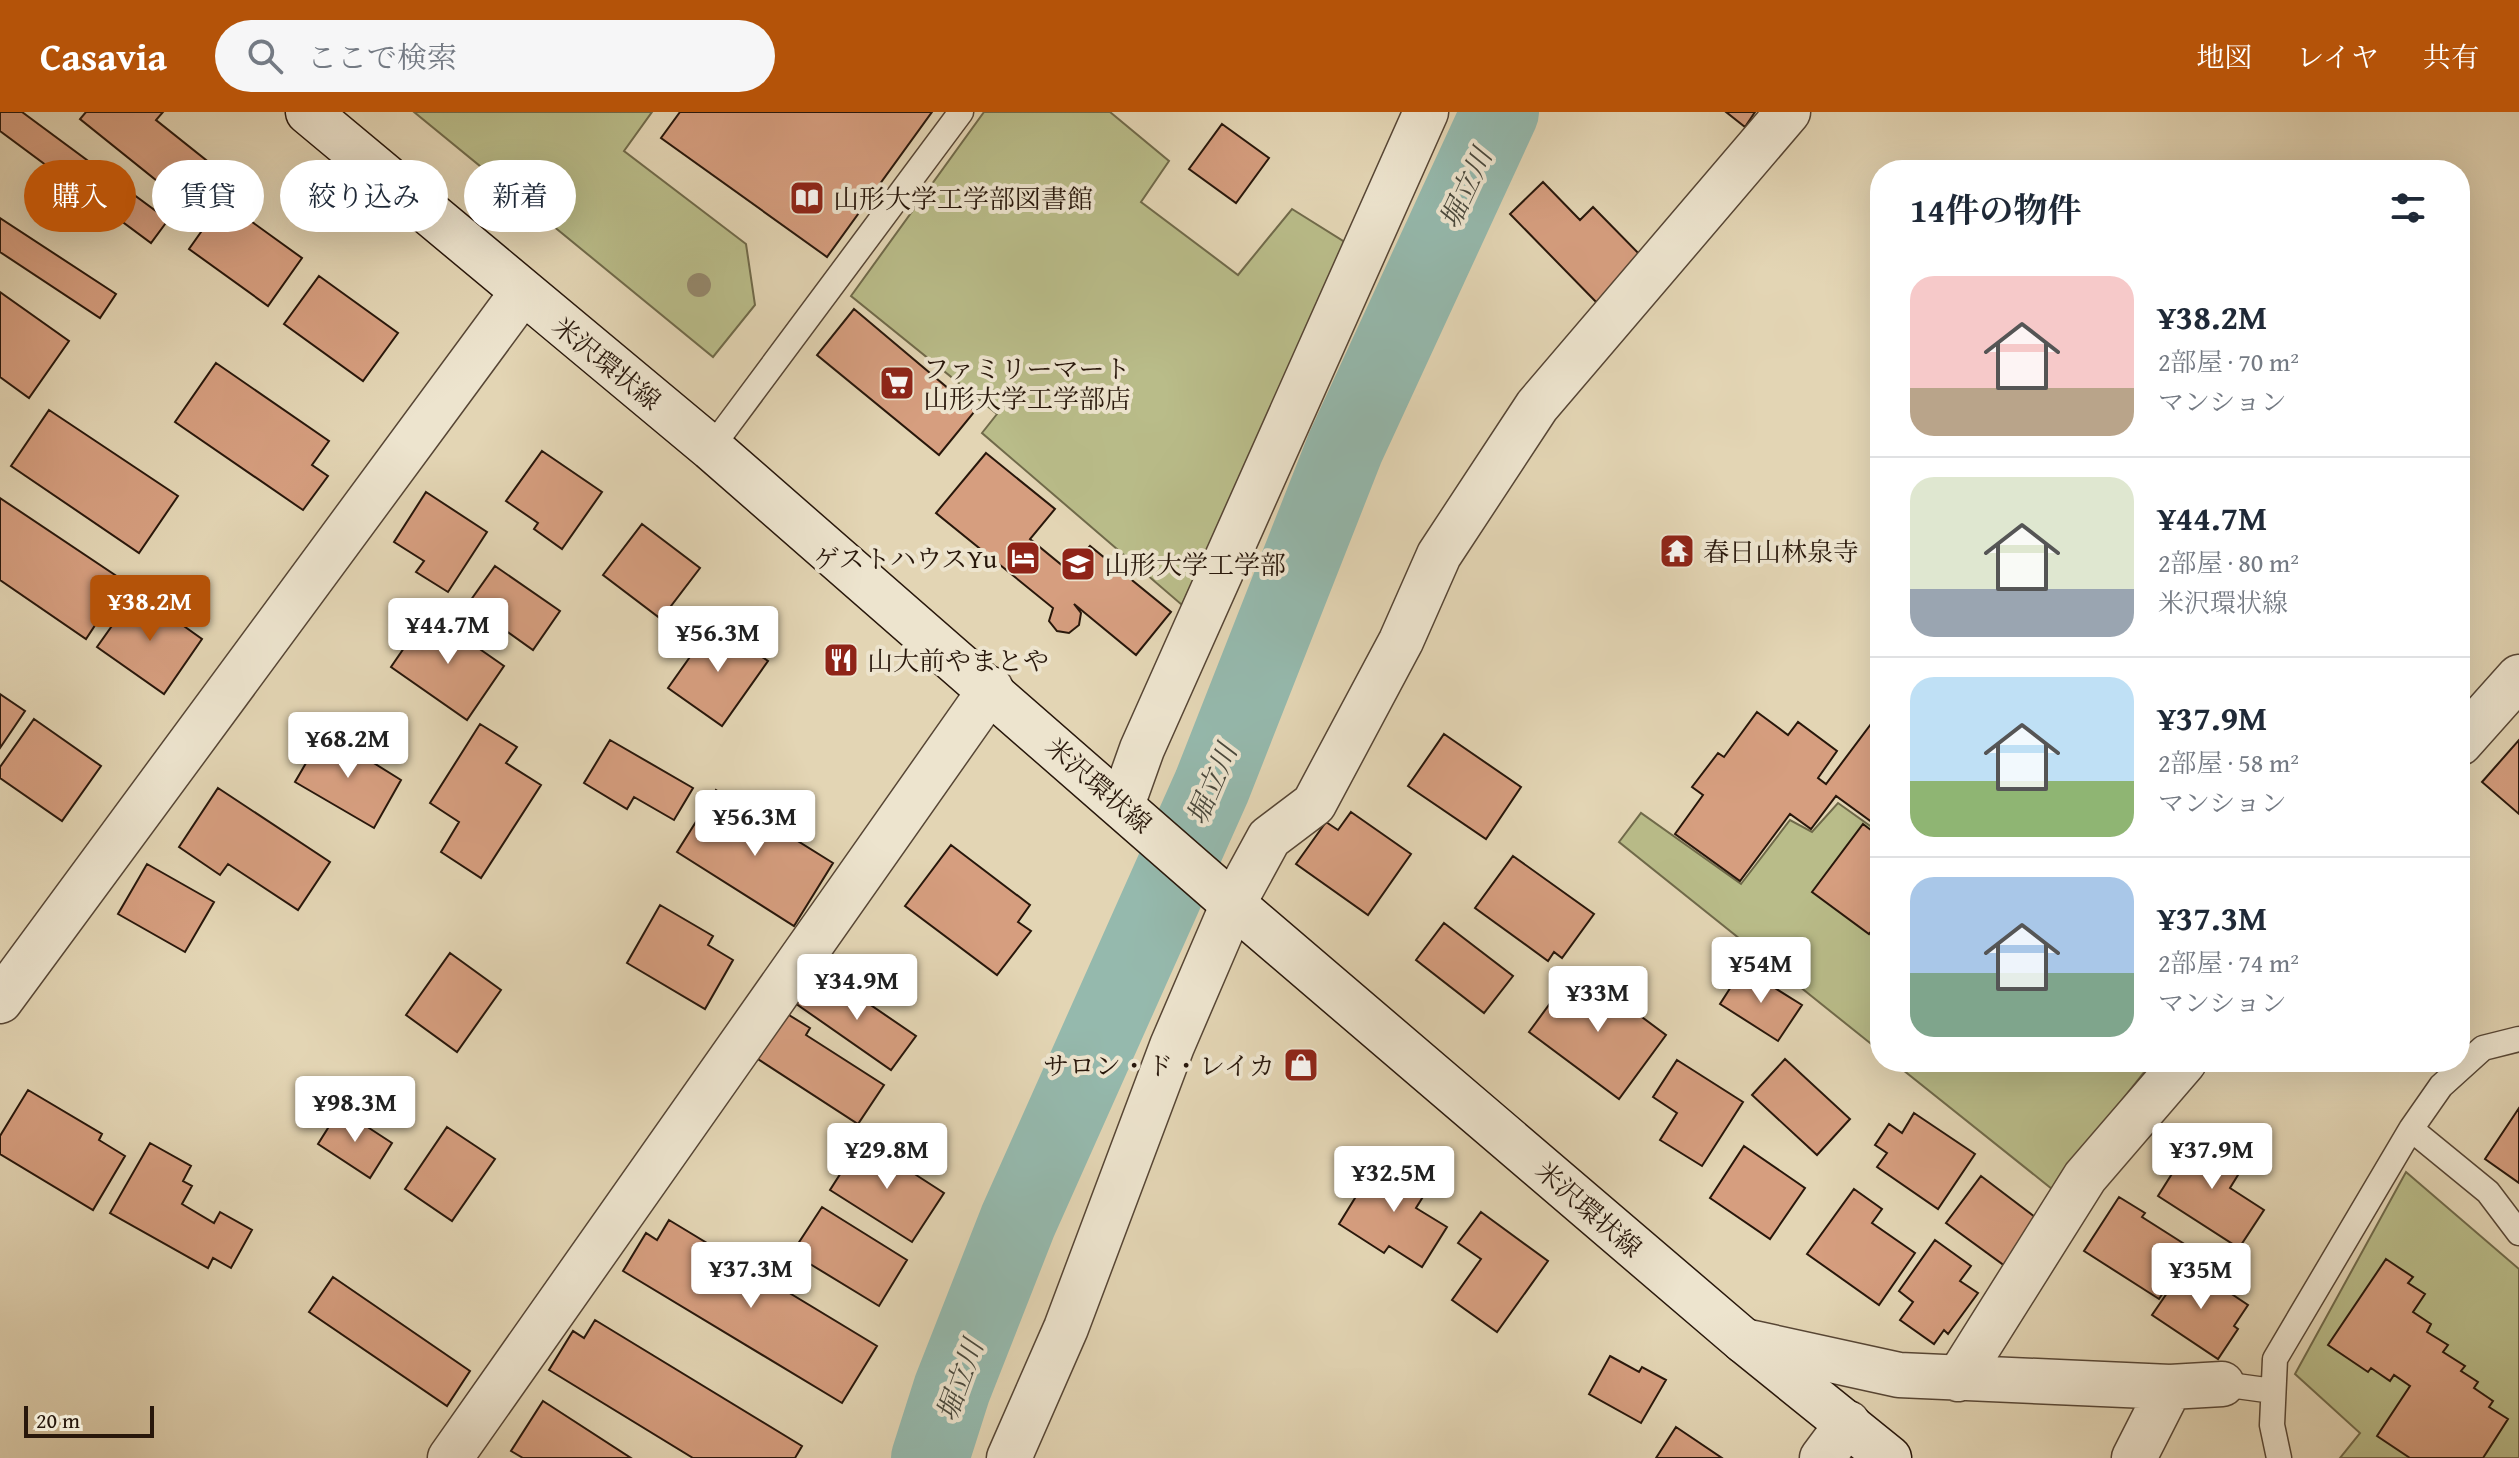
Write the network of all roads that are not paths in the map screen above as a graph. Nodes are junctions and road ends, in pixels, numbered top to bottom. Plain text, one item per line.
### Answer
1 (308, 112) edge
2 (961, 112) edge
3 (1426, 112) edge
4 (1788, 112) edge
5 (522, 293) junction
6 (711, 448) junction
7 (2519, 677) edge
8 (991, 689) junction
9 (2470, 732) edge
10 (1127, 810) junction
11 (1228, 898) junction
12 (0, 1001) edge
13 (2519, 1039) edge
14 (2470, 1060) edge
15 (2175, 1072) edge
16 (2456, 1072) edge
17 (2411, 1129) junction
18 (2519, 1233) edge
19 (1744, 1341) junction
20 (1958, 1379) junction
21 (2222, 1384) joint
22 (2170, 1387) junction
23 (2273, 1391) junction
24 (1848, 1423) junction
25 (450, 1458) edge
26 (1009, 1458) edge
27 (1822, 1458) edge
28 (1889, 1458) edge
29 (2134, 1458) edge
30 (2279, 1458) edge

1 - 5 street, 米沢環状線
2 - 6 lane
3 - 10 street
4 - 11 street
5 - 6 street, 米沢環状線
5 - 12 street
6 - 8 street, 米沢環状線
7 - 9 street
8 - 10 street, 米沢環状線
8 - 25 street
10 - 11 street, 米沢環状線
11 - 19 street, 米沢環状線
11 - 26 street
13 - 14 lane
15 - 20 street
16 - 17 lane
17 - 18 lane
17 - 23 lane
19 - 20 street
19 - 24 street, 米沢環状線
20 - 22 street
21 - 22 street
21 - 23 lane
22 - 29 street
23 - 30 lane
24 - 27 street
24 - 28 street, 米沢環状線

